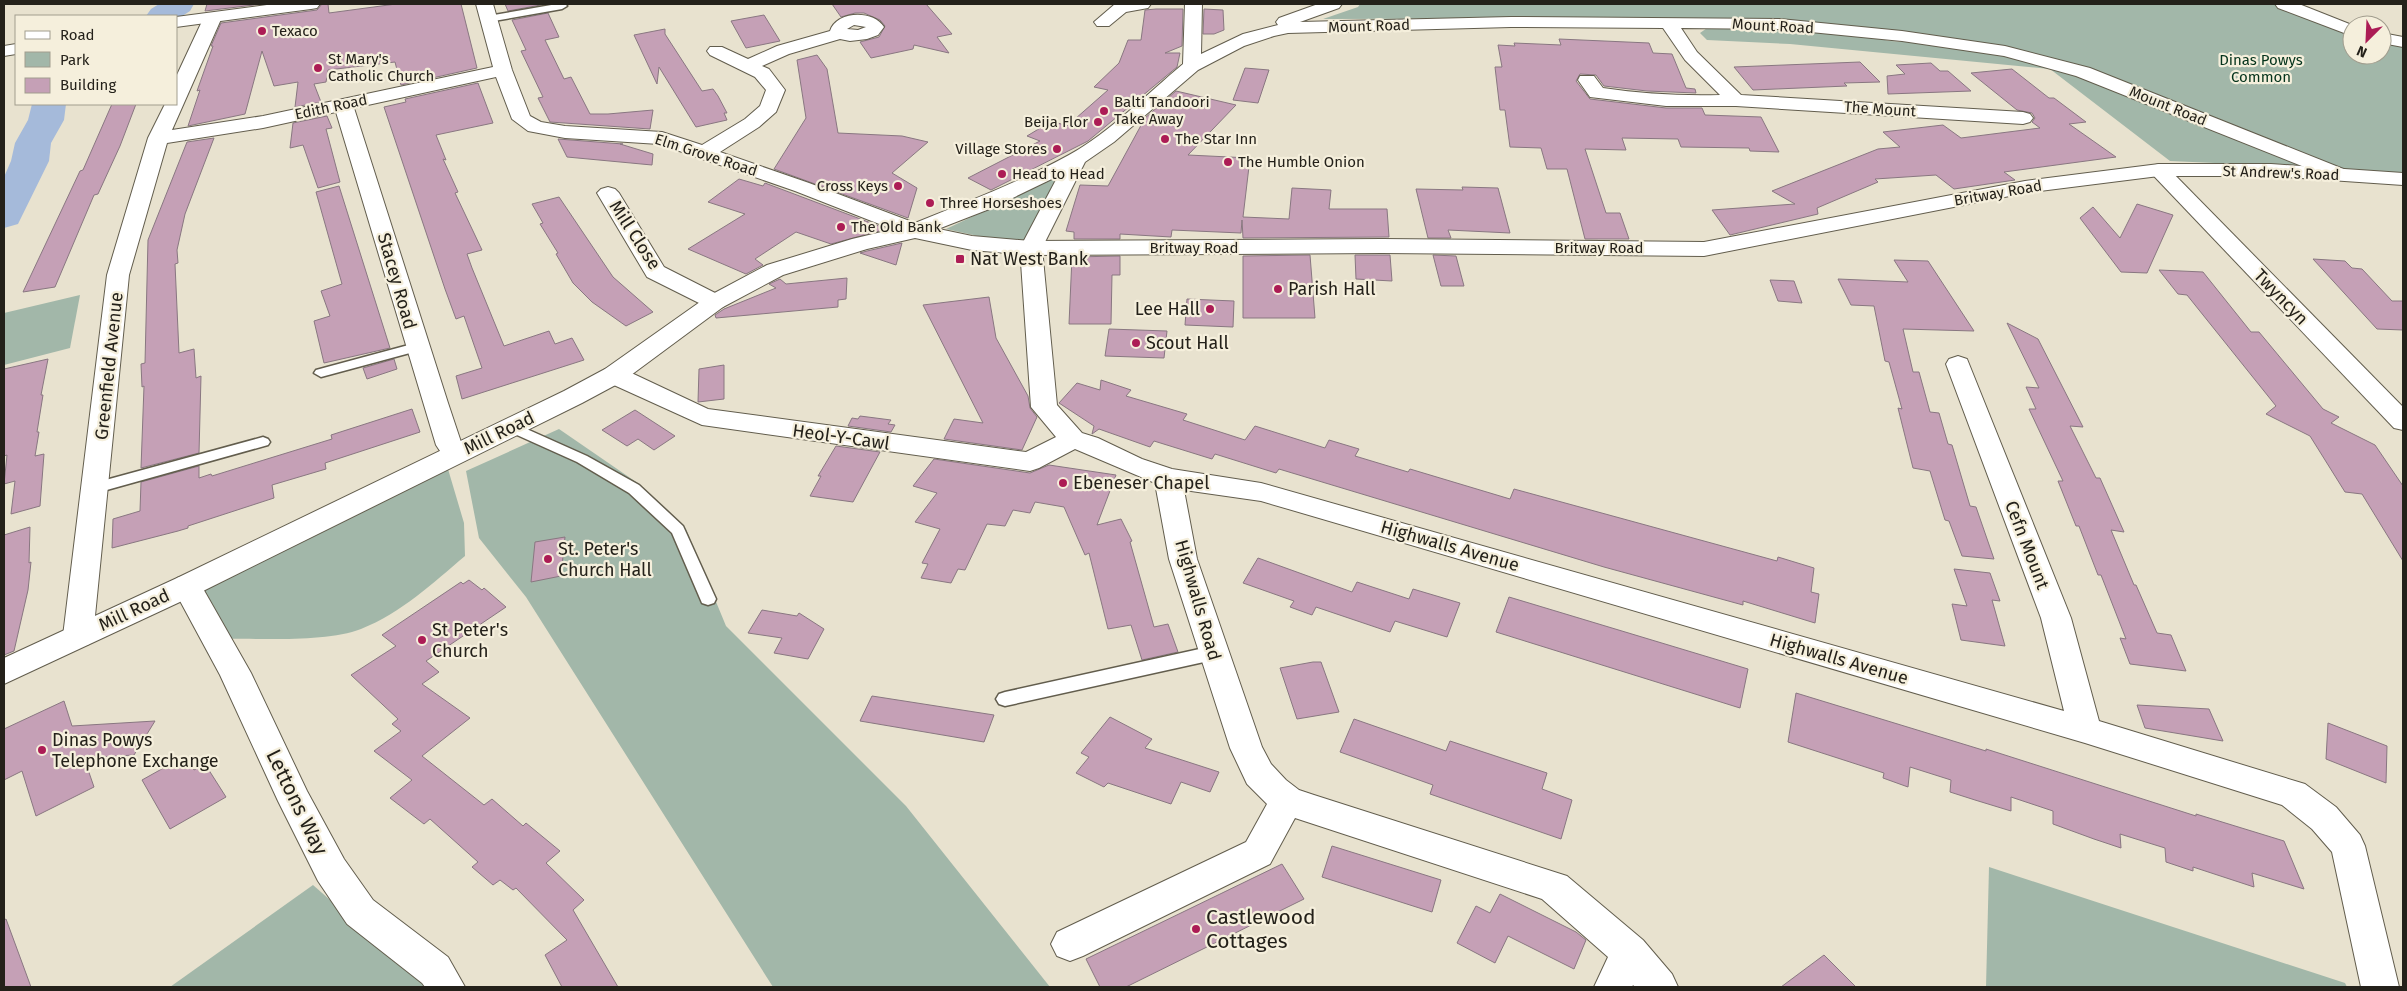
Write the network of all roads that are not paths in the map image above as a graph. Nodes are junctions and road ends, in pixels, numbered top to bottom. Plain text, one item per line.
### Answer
1 (310, 4) edge
2 (561, 4) edge
3 (1142, 4) edge
4 (1193, 4) edge
5 (1333, 4) edge
6 (2284, 4) edge
7 (486, 11) edge
8 (213, 17) junction
9 (178, 22) edge
10 (1102, 22) dead end
11 (1668, 24) junction
12 (2342, 27) edge
13 (840, 33) dead end
14 (1258, 33) junction
15 (716, 51) dead end
16 (750, 65) junction
17 (1192, 66) junction
18 (503, 70) junction
19 (1587, 80) dead end
20 (178, 94) edge
21 (1736, 100) junction
22 (174, 105) edge
23 (343, 105) junction
24 (2023, 118) dead end
25 (158, 138) junction
26 (704, 153) junction
27 (1077, 159) junction
28 (2159, 170) junction
29 (2339, 174) junction
30 (2403, 180) edge
31 (608, 193) dead end
32 (915, 231) junction
33 (1031, 248) junction
34 (716, 302) junction
35 (416, 347) junction
36 (1958, 364) dead end
37 (322, 373) dead end
38 (614, 375) junction
39 (2403, 422) edge
40 (511, 427) junction
41 (1073, 439) junction
42 (263, 442) dead end
43 (457, 454) junction
44 (1168, 478) junction
45 (96, 488) junction
46 (187, 586) junction
47 (708, 599) dead end
48 (78, 636) junction
49 (1213, 653) junction
50 (4, 672) edge
51 (1005, 699) dead end
52 (2085, 730) junction
53 (1287, 800) junction
54 (1070, 944) dead end
55 (1630, 952) junction
56 (446, 987) edge
57 (1613, 987) edge
58 (1659, 987) edge
59 (2380, 987) edge

1 - 8 street
2 - 7 lane
3 - 10 street
4 - 17 street
5 - 14 street
6 - 12 street
7 - 18 street, Elm Grove Road
8 - 9 street
8 - 20 street
11 - 14 street, Mount Road
11 - 21 street
11 - 29 street, Mount Road
13 - 16 street
14 - 17 street, Mount Road
15 - 16 street
16 - 26 street
17 - 27 street, Mount Road
18 - 23 street, Edith Road
18 - 26 street, Elm Grove Road
19 - 21 street, The Mount
21 - 24 street, The Mount
22 - 25 street, Greenfield Avenue
23 - 25 street, Edith Road
23 - 35 street, Stacey Road
25 - 45 street, Greenfield Avenue
26 - 32 street, Elm Grove Road
27 - 32 street, Mill Road
27 - 33 street
28 - 29 street, St Andrew's Road
28 - 33 street, Britway Road
28 - 39 street, Twyncyn
29 - 30 street, St Andrew's Road
31 - 34 street, Mill Close
32 - 33 street, Elm Grove Road
32 - 34 street, Mill Road
33 - 41 street
34 - 38 street, Mill Road
35 - 37 lane
35 - 43 street, Stacey Road
36 - 52 street, Cefn Mount
38 - 40 street, Mill Road
38 - 41 street, Heol-Y-Cawl
40 - 43 street, Mill Road
40 - 47 lane
41 - 44 street
42 - 45 lane
43 - 46 street, Mill Road
44 - 49 street, Highwalls Road
44 - 52 street, Highwalls Avenue
45 - 48 street, Greenfield Avenue
46 - 48 street, Mill Road
46 - 56 street, Lettons Way
48 - 50 street, Mill Road
49 - 51 lane
49 - 53 street, Highwalls Road
52 - 59 street, Highwalls Avenue
53 - 54 street
53 - 55 street, Highwalls Road
55 - 57 street
55 - 58 street, Highwalls Road

